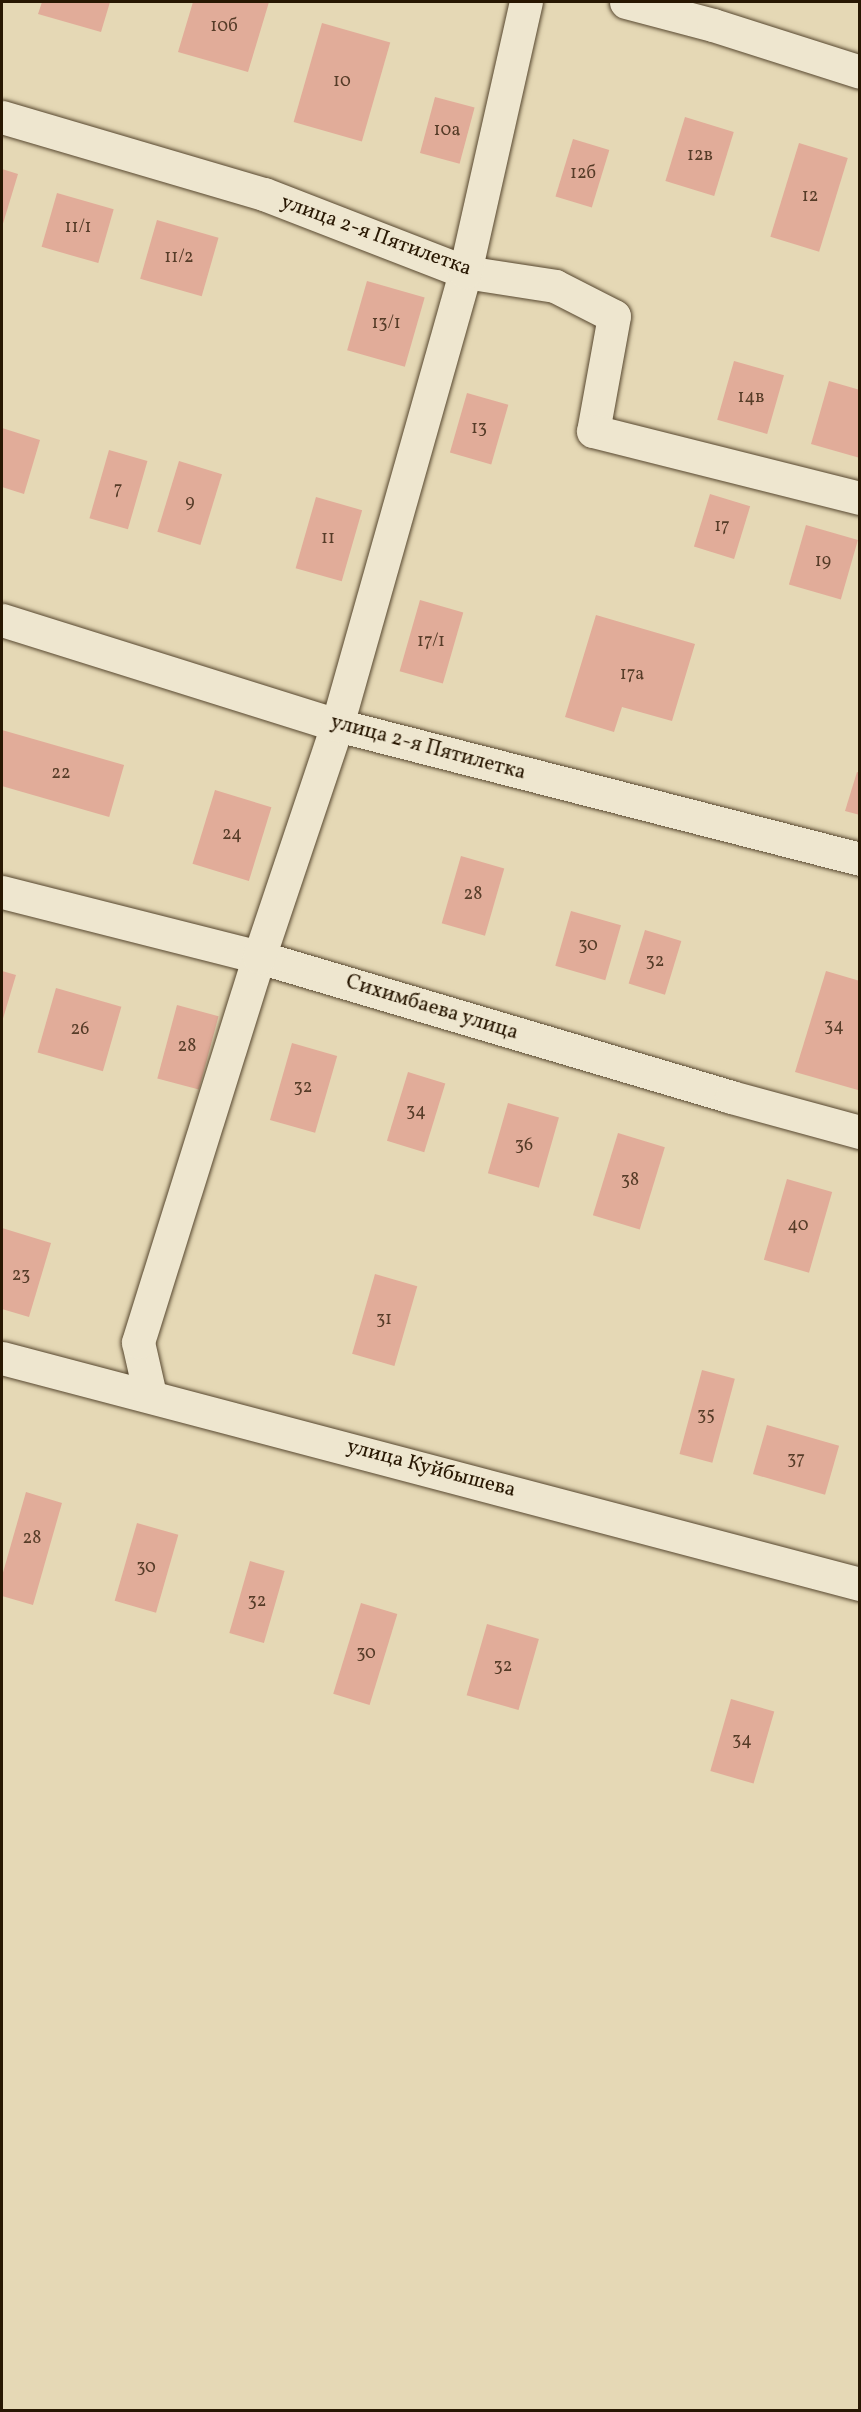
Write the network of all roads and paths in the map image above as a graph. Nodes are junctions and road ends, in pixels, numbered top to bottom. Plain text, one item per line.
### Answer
1 (526, 2) edge
2 (626, 2) edge
3 (860, 72) edge
4 (2, 117) edge
5 (465, 272) junction
6 (860, 498) edge
7 (2, 620) edge
8 (337, 725) junction
9 (860, 859) edge
10 (2, 892) edge
11 (260, 957) junction
12 (860, 1132) edge
13 (2, 1358) edge
14 (150, 1395) junction
15 (860, 1584) edge

1 - 5 street
2 - 3 street
4 - 5 street, улица 2-я Пятилетка
5 - 6 street, улица 2-я Пятилетка
5 - 8 street
7 - 8 street, улица 2-я Пятилетка
8 - 9 street, улица 2-я Пятилетка
8 - 11 street
10 - 11 street, Сихимбаева улица
11 - 12 street, Сихимбаева улица
11 - 14 street
13 - 14 street, улица Куйбышева
14 - 15 street, улица Куйбышева

